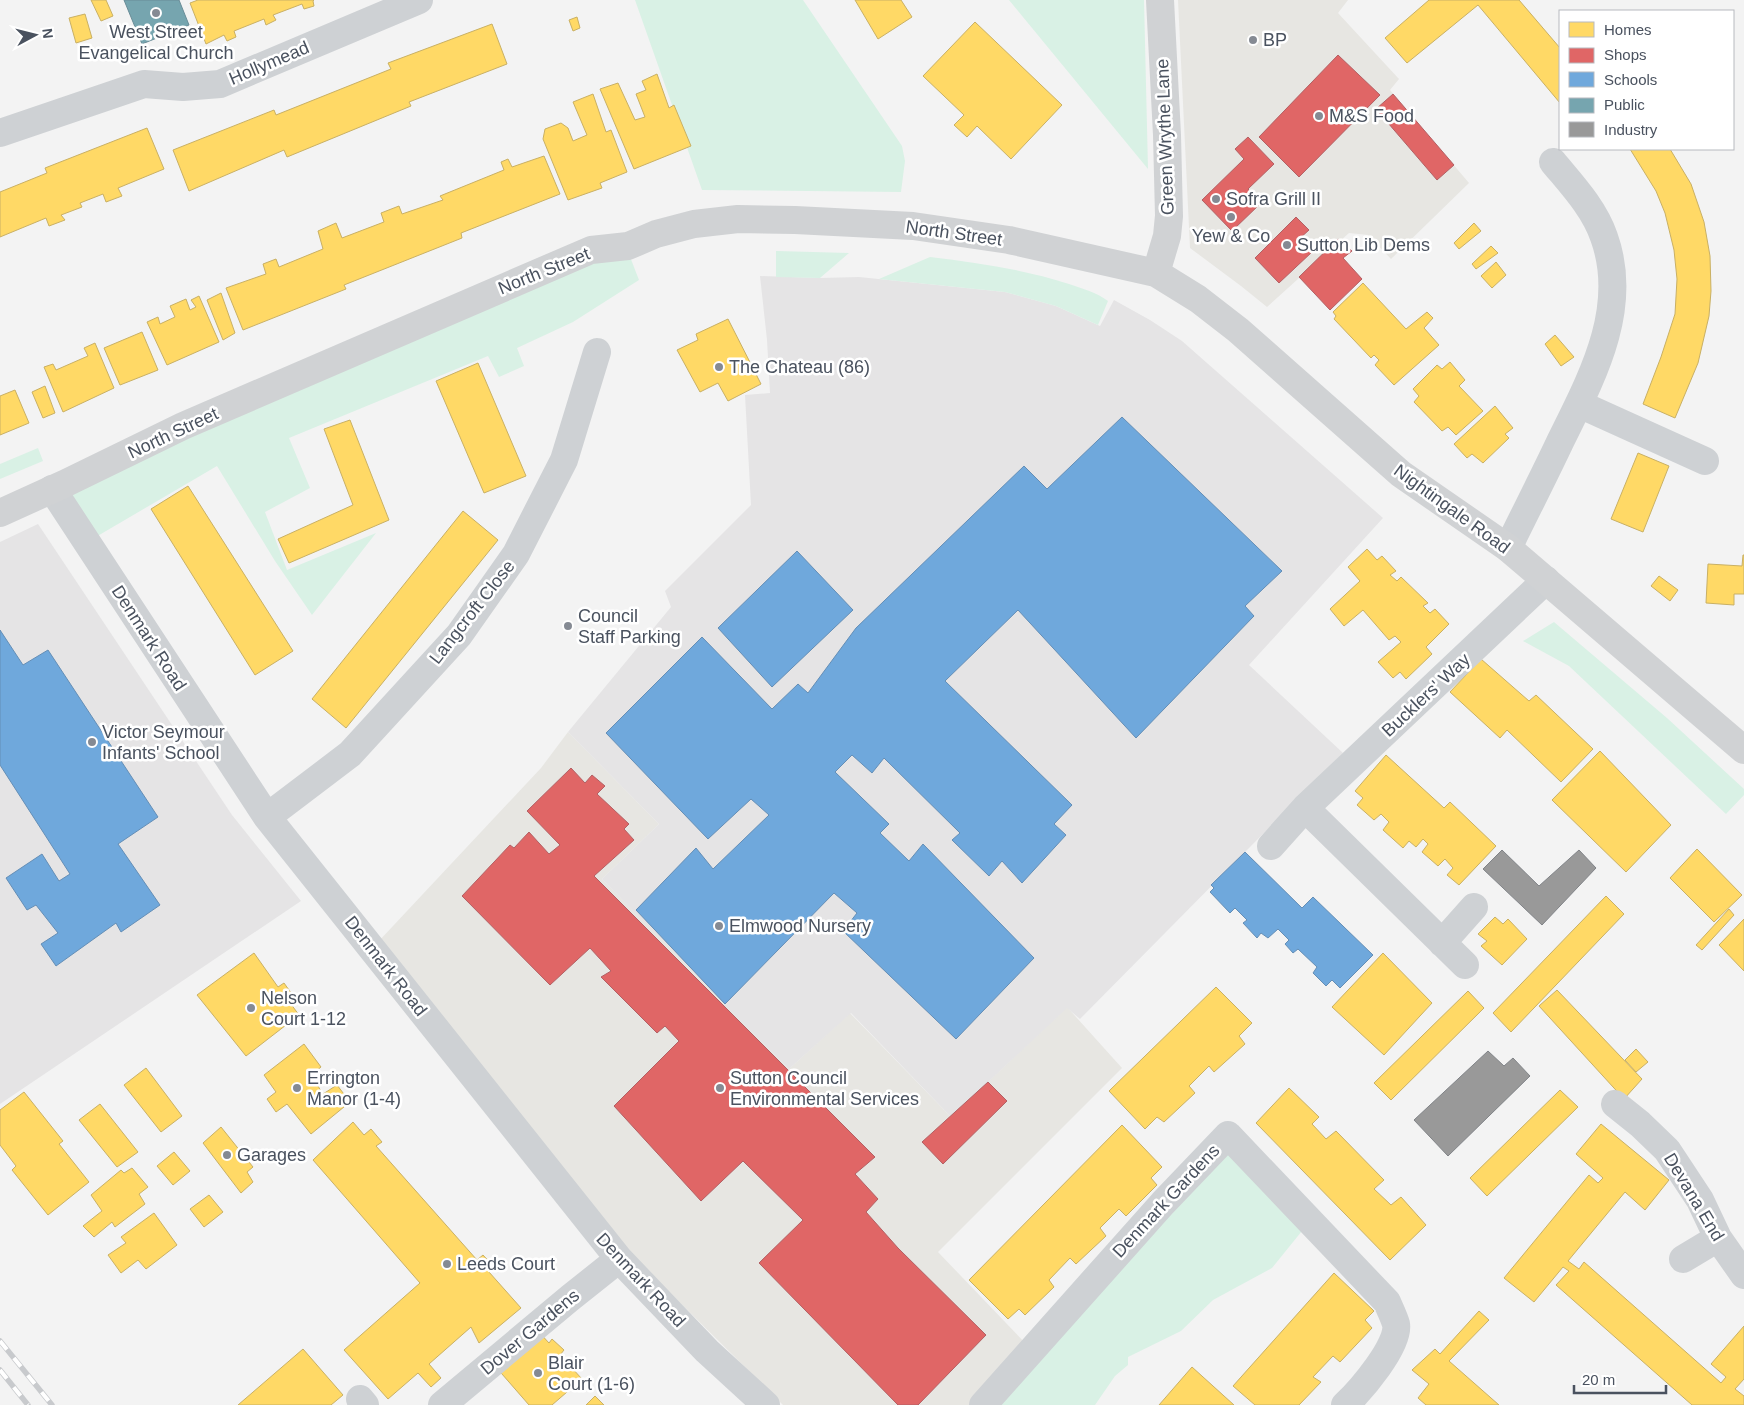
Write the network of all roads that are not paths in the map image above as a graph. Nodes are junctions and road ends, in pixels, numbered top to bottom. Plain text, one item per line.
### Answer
1 (419, 0) edge
2 (1160, 0) edge
3 (0, 133) edge
4 (1553, 162) dead end
5 (1156, 273) junction
6 (597, 352) dead end
7 (1579, 404) junction
8 (1705, 461) dead end
9 (52, 490) junction
10 (0, 513) edge
11 (1508, 548) junction
12 (1546, 580) junction
13 (1744, 750) edge
14 (1305, 808) junction
15 (267, 817) junction
16 (1271, 846) dead end
17 (1474, 907) dead end
18 (1442, 942) junction
19 (1465, 965) dead end
20 (1615, 1104) dead end
21 (1718, 1238) junction
22 (1683, 1259) dead end
23 (619, 1260) junction
24 (1744, 1275) edge
25 (1359, 1400) edge
26 (442, 1405) edge
27 (766, 1405) edge
28 (983, 1405) edge

1 - 3 street, Hollymead
2 - 5 main road, Green Wrythe Lane
4 - 7 street
5 - 9 main road, North Street
5 - 11 main road, Nightingale Road
6 - 15 street, Langcroft Close
7 - 8 street
7 - 11 street
9 - 10 main road, North Street
9 - 15 street, Denmark Road
11 - 12 main road, Nightingale Road
12 - 13 main road, Nightingale Road
12 - 14 street, Bucklers' Way
14 - 16 street, Bucklers' Way
14 - 18 street
15 - 23 street, Denmark Road
17 - 18 street
18 - 19 street
20 - 21 street, Devana End
21 - 22 street
21 - 24 street, Devana End
23 - 26 street, Dover Gardens
23 - 27 street, Denmark Road
25 - 28 street, Denmark Gardens

